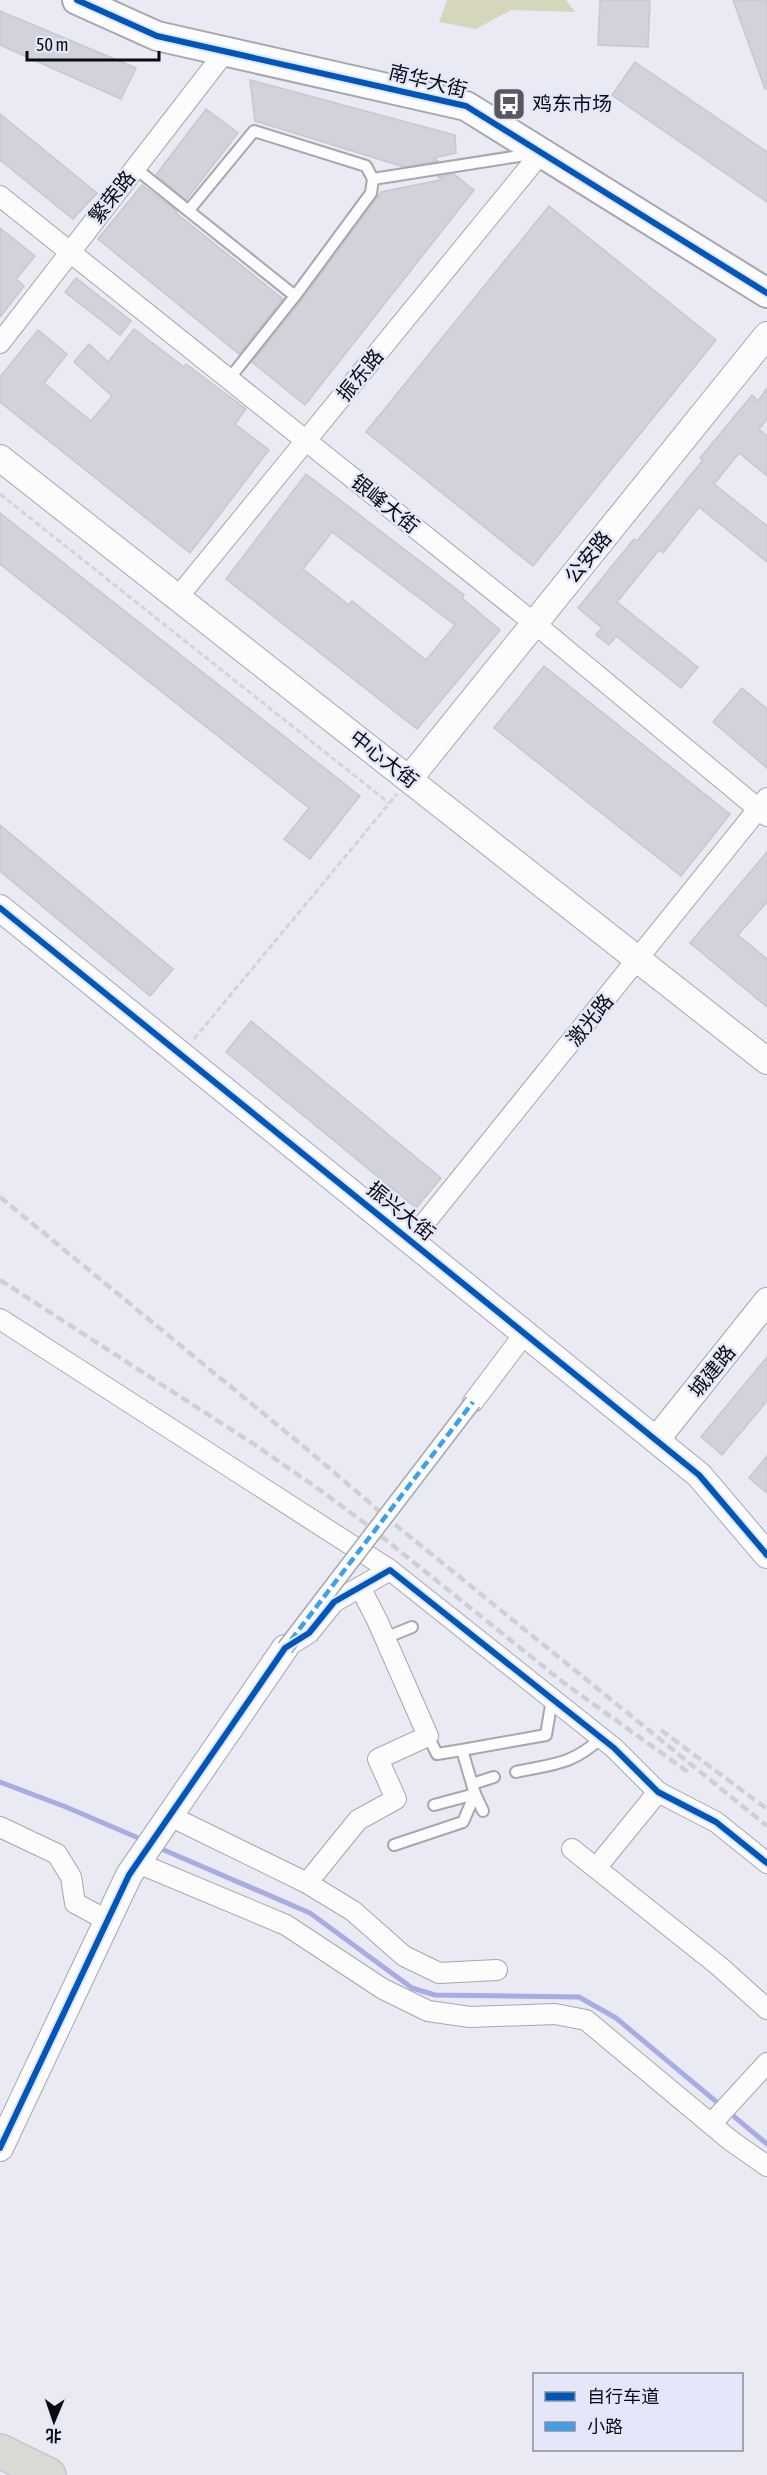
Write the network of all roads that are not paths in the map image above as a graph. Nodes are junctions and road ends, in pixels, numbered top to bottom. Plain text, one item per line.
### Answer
1 (77, 0) edge
2 (225, 52) junction
3 (541, 153) junction
4 (135, 168) junction
5 (373, 178) junction
6 (0, 196) edge
7 (189, 210) junction
8 (70, 252) junction
9 (767, 293) edge
10 (295, 296) junction
11 (767, 334) edge
12 (0, 343) edge
13 (229, 379) junction
14 (306, 441) junction
15 (0, 458) edge
16 (178, 597) junction
17 (534, 623) junction
18 (409, 779) junction
19 (764, 807) edge
20 (0, 908) edge
21 (639, 959) junction
22 (767, 1061) edge
23 (411, 1240) junction
24 (767, 1301) edge
25 (0, 1319) edge
26 (525, 1333) junction
27 (473, 1402) joint
28 (656, 1440) junction
29 (767, 1555) edge
30 (390, 1570) junction
31 (360, 1587) junction
32 (412, 1627) dead end
33 (385, 1638) junction
34 (285, 1648) junction
35 (552, 1699) junction
36 (428, 1736) junction
37 (601, 1738) junction
38 (462, 1750) junction
39 (516, 1772) dead end
40 (494, 1777) dead end
41 (473, 1789) junction
42 (658, 1792) junction
43 (434, 1804) dead end
44 (483, 1811) dead end
45 (170, 1816) junction
46 (0, 1827) edge
47 (394, 1845) dead end
48 (572, 1849) dead end
49 (146, 1850) junction
50 (767, 1863) edge
51 (596, 1868) junction
52 (308, 1883) junction
53 (108, 1921) junction
54 (497, 1970) dead end
55 (767, 2009) edge
56 (767, 2063) edge
57 (711, 2124) junction
58 (0, 2148) edge
59 (767, 2166) edge
60 (0, 2451) edge
61 (49, 2475) edge

1 - 2 main road, 南华大街
2 - 3 main road, 南华大街
2 - 4 street, 繁荣路
3 - 5 lane
3 - 9 main road, 南华大街
3 - 14 street, 振东路
4 - 7 lane
4 - 8 street, 繁荣路
5 - 7 lane
5 - 10 lane
6 - 8 street, 银峰大街
7 - 10 lane
8 - 12 street, 繁荣路
8 - 13 street, 银峰大街
10 - 13 lane
11 - 17 street, 公安路
13 - 14 street, 银峰大街
14 - 16 street, 振东路
14 - 17 street, 银峰大街
15 - 16 street, 中心大街
16 - 18 street, 中心大街
17 - 18 street, 公安路
17 - 19 street, 银峰大街
18 - 21 street, 中心大街
19 - 21 street, 激光路
20 - 23 street, 振兴大街
21 - 22 street, 中心大街
21 - 23 street, 激光路
23 - 26 street, 振兴大街
24 - 28 street, 城建路
25 - 30 street
26 - 27 street
26 - 28 street, 振兴大街
27 - 34 street, bridge
28 - 29 street, 振兴大街
30 - 31 street
30 - 35 street
31 - 33 street
31 - 34 street
32 - 33 lane
33 - 36 street
34 - 45 street
35 - 37 street
35 - 38 lane
36 - 38 lane
36 - 52 street
37 - 39 lane
37 - 42 street
38 - 41 lane
40 - 41 lane
41 - 43 lane
41 - 44 lane
41 - 47 lane
42 - 50 street
42 - 51 street
45 - 49 street
45 - 52 street
46 - 53 street
48 - 51 street
49 - 53 street
49 - 57 street
51 - 55 street
52 - 54 street
53 - 58 street
56 - 57 street
57 - 59 street
60 - 61 highway

